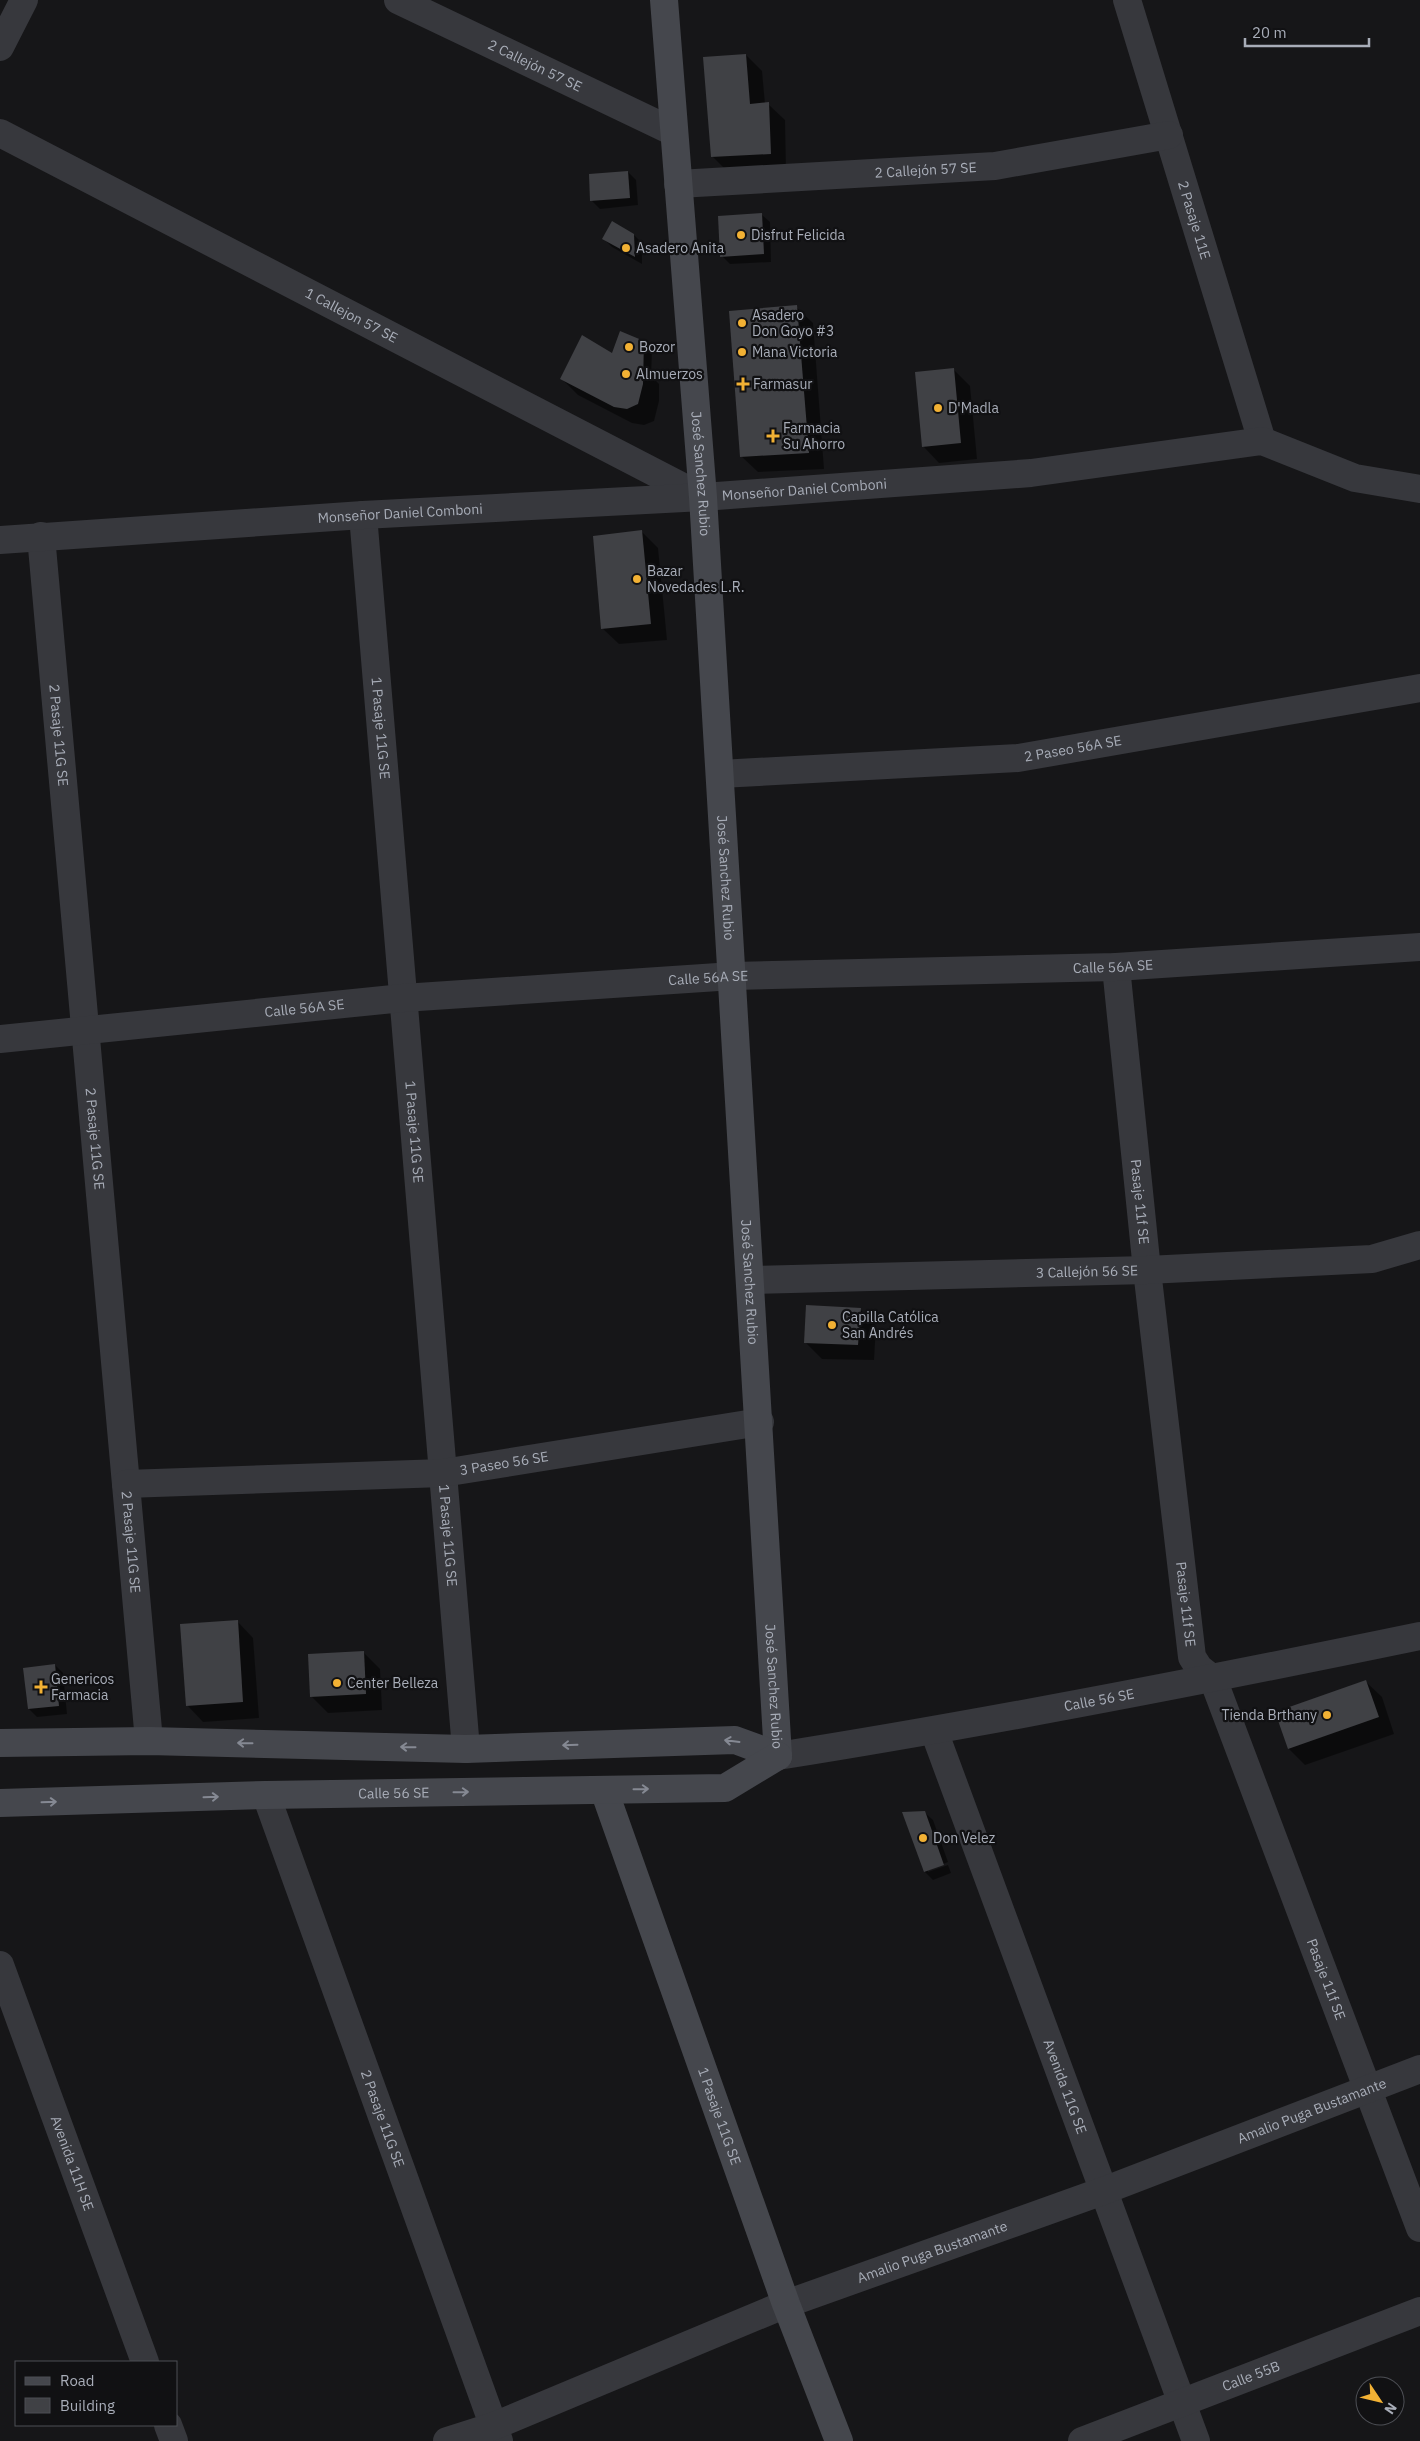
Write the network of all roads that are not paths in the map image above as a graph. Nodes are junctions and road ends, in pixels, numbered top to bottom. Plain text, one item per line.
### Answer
1 (24, 0) edge
2 (398, 0) edge
3 (664, 0) edge
4 (1127, 0) edge
5 (0, 47) edge
6 (674, 132) junction
7 (0, 133) edge
8 (1169, 135) junction
9 (678, 184) junction
10 (1262, 440) junction
11 (1419, 493) edge
12 (703, 497) junction
13 (363, 515) junction
14 (41, 536) junction
15 (0, 540) edge
16 (1420, 688) edge
17 (720, 774) junction
18 (1420, 947) edge
19 (1116, 967) junction
20 (732, 976) junction
21 (403, 998) junction
22 (86, 1032) junction
23 (0, 1039) edge
24 (1420, 1244) edge
25 (1147, 1270) junction
26 (751, 1280) junction
27 (760, 1422) junction
28 (443, 1472) junction
29 (126, 1484) junction
30 (1420, 1636) edge
31 (1213, 1679) junction
32 (934, 1731) junction
33 (150, 1741) junction
34 (0, 1743) edge
35 (466, 1749) junction
36 (778, 1756) junction
37 (604, 1790) junction
38 (266, 1796) junction
39 (0, 1803) edge
40 (0, 1965) edge
41 (1420, 2069) edge
42 (1369, 2089) junction
43 (1103, 2191) junction
44 (1420, 2228) edge
45 (786, 2304) junction
46 (1420, 2311) edge
47 (145, 2361) edge
48 (1181, 2402) junction
49 (168, 2426) edge
50 (496, 2434) edge
51 (174, 2441) edge
52 (447, 2441) edge
53 (839, 2441) edge
54 (1082, 2441) edge
55 (1196, 2441) edge

1 - 5 street
2 - 6 street, 2 Callejón 57 SE
3 - 6 main road, José Sanchez Rubio
4 - 8 street, 2 Pasaje 11E
6 - 9 main road, José Sanchez Rubio
7 - 12 street, 1 Callejon 57 SE
8 - 9 street, 2 Callejón 57 SE
8 - 10 street, 2 Pasaje 11E
9 - 12 main road, José Sanchez Rubio
10 - 11 street
10 - 12 street, Monseñor Daniel Comboni
12 - 13 street, Monseñor Daniel Comboni
12 - 17 main road, José Sanchez Rubio
13 - 14 street, Monseñor Daniel Comboni
13 - 21 street, 1 Pasaje 11G SE
14 - 15 street, Monseñor Daniel Comboni
14 - 22 street, 2 Pasaje 11G SE
16 - 17 street, 2 Paseo 56A SE
17 - 20 main road, José Sanchez Rubio
18 - 19 street, Calle 56A SE
19 - 20 street, Calle 56A SE
19 - 25 street, Pasaje 11f SE
20 - 21 street, Calle 56A SE
20 - 26 main road, José Sanchez Rubio
21 - 22 street, Calle 56A SE
21 - 28 street, 1 Pasaje 11G SE
22 - 23 street, Calle 56A SE
22 - 29 street, 2 Pasaje 11G SE
24 - 25 street, 3 Callejón 56 SE
25 - 26 street, 3 Callejón 56 SE
25 - 31 street, Pasaje 11f SE
26 - 27 main road, José Sanchez Rubio
27 - 28 street, 3 Paseo 56 SE
27 - 36 main road, José Sanchez Rubio
28 - 29 street, 3 Paseo 56 SE
28 - 35 street, 1 Pasaje 11G SE
29 - 33 street, 2 Pasaje 11G SE
30 - 31 street, Calle 56 SE
31 - 32 street, Calle 56 SE
31 - 42 street, Pasaje 11f SE
32 - 36 street, Calle 56 SE
32 - 43 street, Avenida 11G SE
33 - 34 main road, Calle 56 SE
35 -> 33 main road, Calle 56 SE
36 -> 35 main road, Calle 56 SE
37 -> 36 main road, Calle 56 SE
38 -> 37 main road, Calle 56 SE
37 - 45 main road, 1 Pasaje 11G SE
39 -> 38 main road, Calle 56 SE
38 - 50 street, 2 Pasaje 11G SE
40 - 47 street, Avenida 11H SE
41 - 42 street, Amalio Puga Bustamante
42 - 43 street, Amalio Puga Bustamante
42 - 44 street, Pasaje 11f SE
43 - 45 street, Amalio Puga Bustamante
43 - 48 street, Avenida 11G SE
45 - 50 street, Amalio Puga Bustamante
45 - 53 main road, 1 Pasaje 11G SE
46 - 48 street, Calle 55B
48 - 54 street, Calle 55B
48 - 55 street, Avenida 11G SE
49 - 51 street
50 - 52 street, Amalio Puga Bustamante

